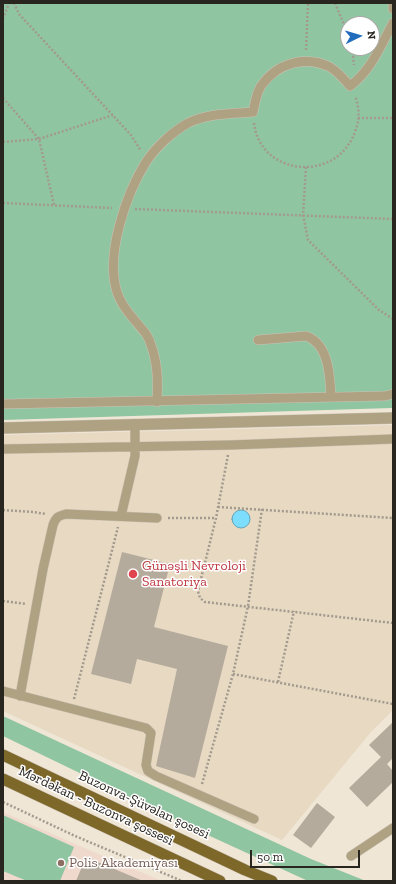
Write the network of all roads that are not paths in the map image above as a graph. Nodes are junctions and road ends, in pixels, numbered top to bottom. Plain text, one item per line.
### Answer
1 (393, 5) edge
2 (393, 9) edge
3 (393, 23) edge
4 (258, 340) dead end
5 (393, 394) edge
6 (331, 397) junction
7 (157, 402) junction
8 (3, 404) edge
9 (393, 418) edge
10 (135, 424) junction
11 (3, 428) edge
12 (393, 439) edge
13 (135, 446) junction
14 (3, 449) edge
15 (121, 516) junction
16 (157, 518) road end
17 (3, 691) edge
18 (20, 696) junction
19 (3, 755) edge
20 (3, 779) edge
21 (254, 819) dead end
22 (393, 828) edge
23 (351, 856) dead end
24 (220, 881) edge
25 (272, 881) edge

1 - 2 lane
3 - 7 lane
4 - 6 lane
5 - 6 lane
6 - 7 lane
7 - 8 lane
9 - 10 street
10 - 11 street
10 - 13 lane
12 - 13 lane
13 - 14 lane
13 - 15 lane
15 - 16 lane
15 - 18 lane
17 - 18 lane
18 - 21 lane
19 - 25 main road, Buzonva-Şüvəlan şosesi
20 - 24 main road, Mərdəkan - Buzonva şossesi
22 - 23 lane

